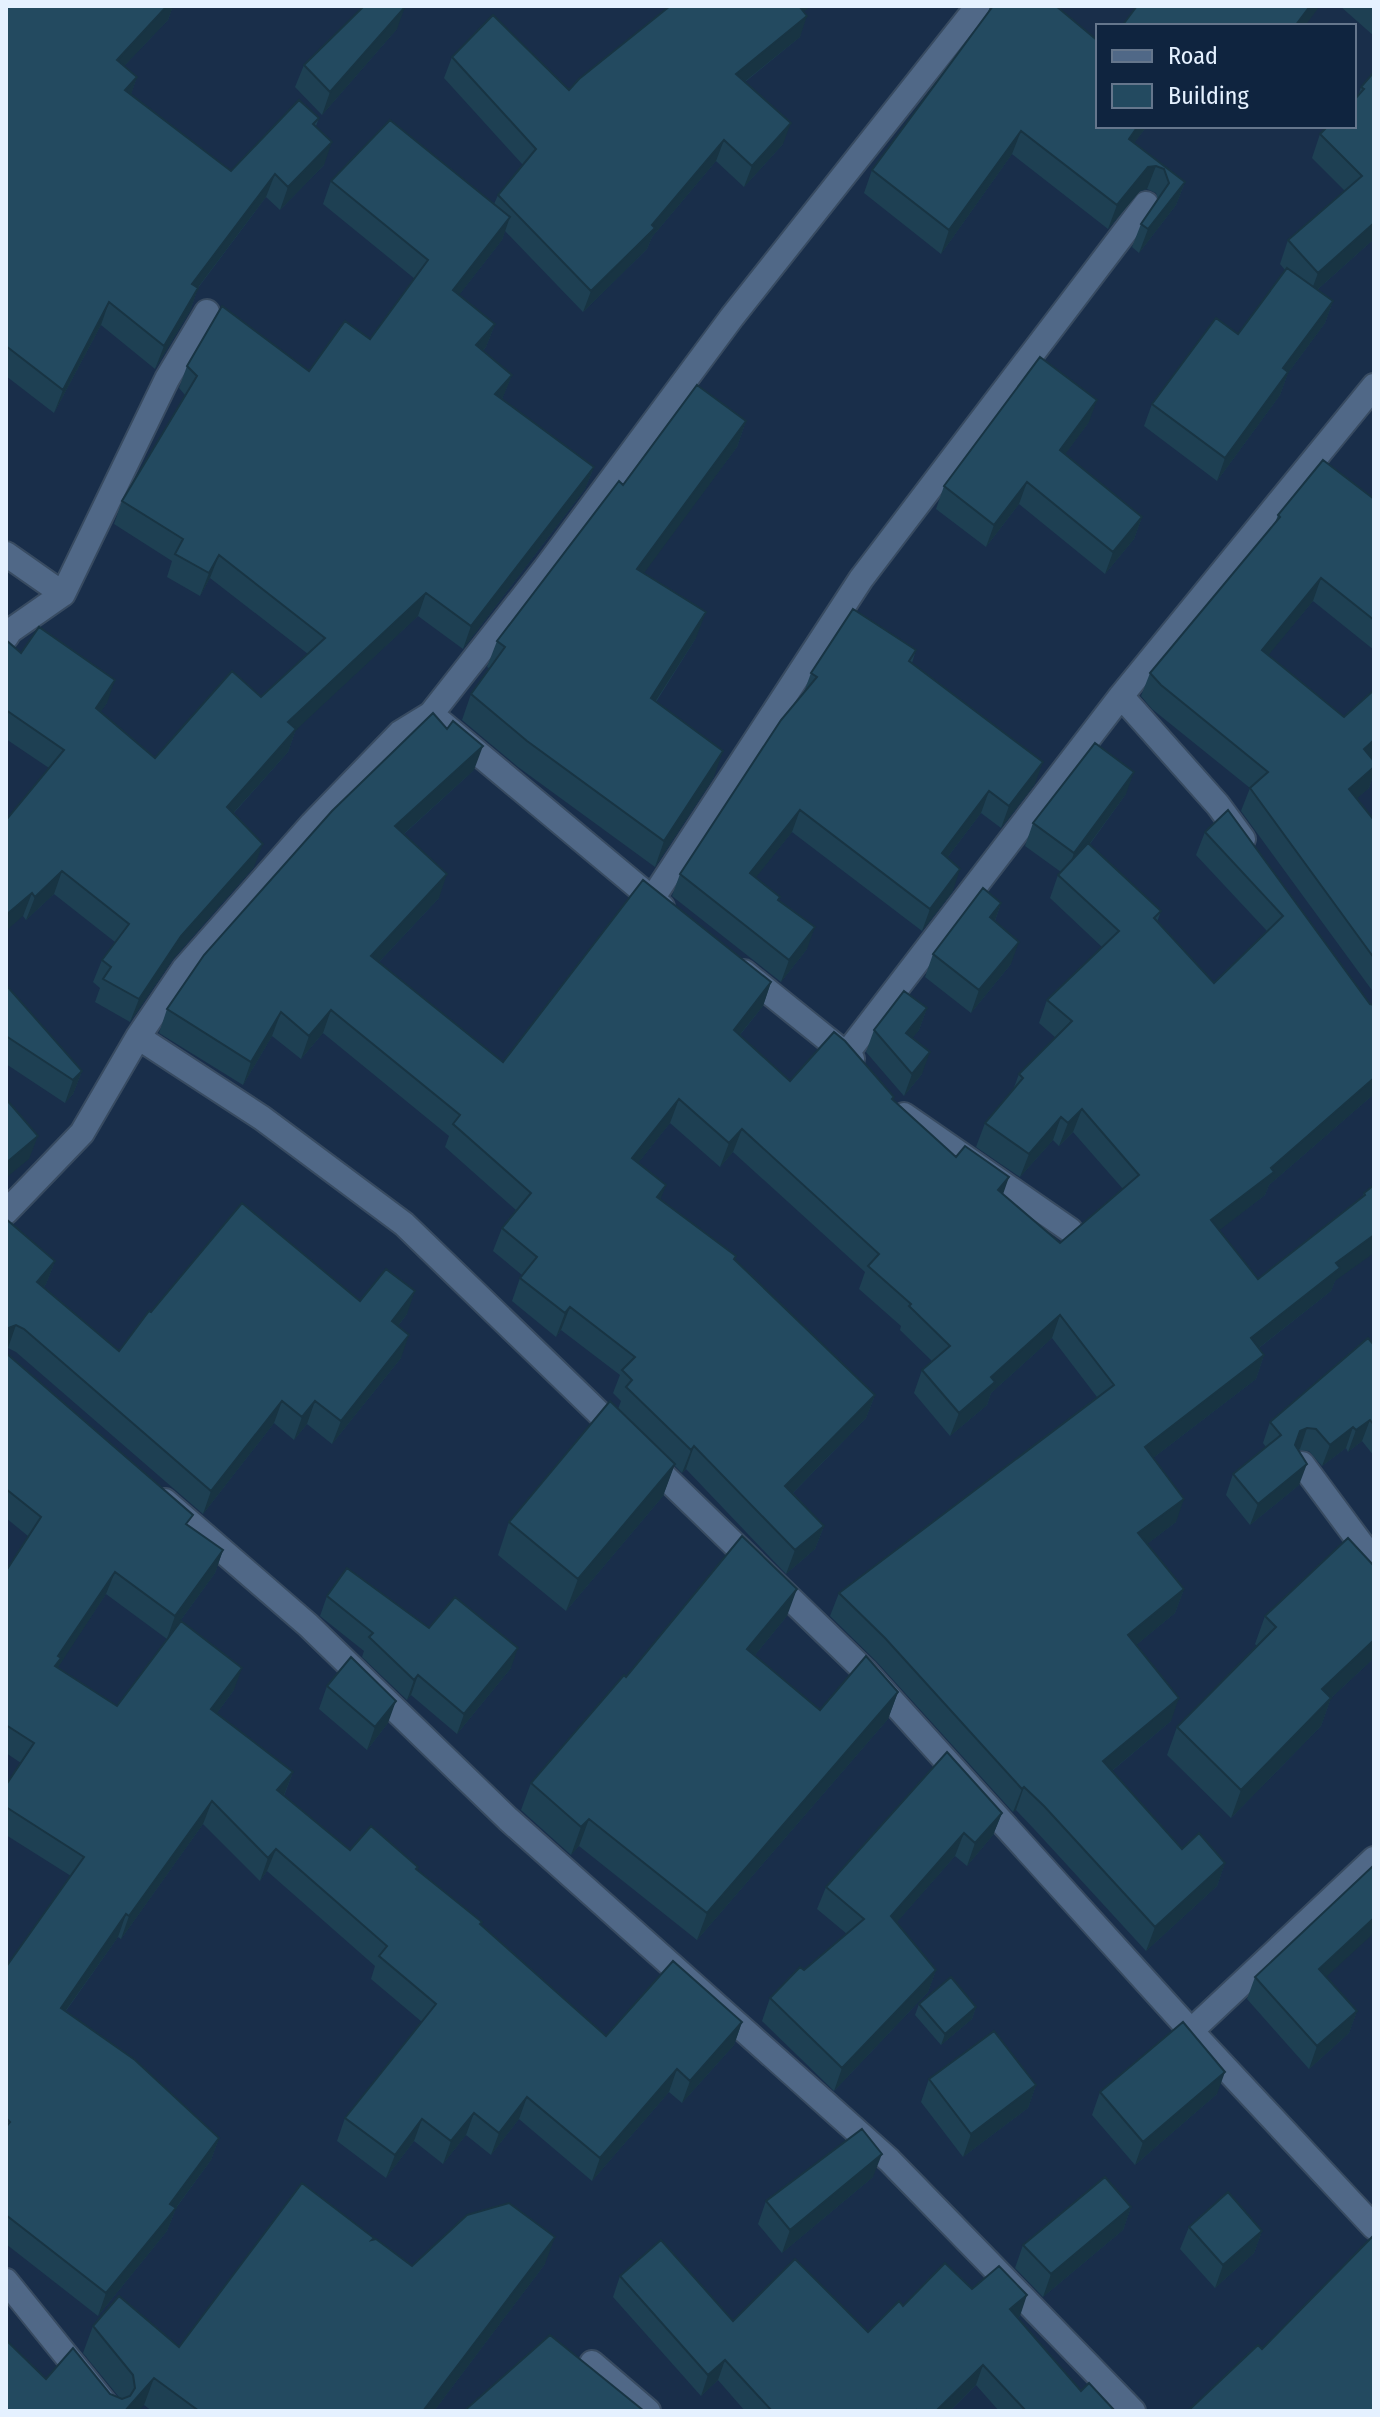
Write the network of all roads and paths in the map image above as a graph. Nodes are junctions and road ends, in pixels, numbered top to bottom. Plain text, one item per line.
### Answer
1 (972, 8) edge
2 (1146, 204) dead end
3 (207, 312) dead end
4 (1374, 386) edge
5 (6, 554) edge
6 (63, 594) junction
7 (6, 637) edge
8 (1121, 696) junction
9 (431, 714) junction
10 (1255, 855) edge
11 (652, 899) junction
12 (676, 918) edge
13 (725, 956) edge
14 (138, 1037) junction
15 (847, 1053) junction
16 (865, 1074) edge
17 (883, 1096) edge
18 (6, 1212) edge
19 (1070, 1230) edge
20 (1302, 1464) edge
21 (151, 1489) edge
22 (1374, 1561) edge
23 (1374, 1859) edge
24 (1191, 2031) junction
25 (1374, 2227) edge
26 (6, 2281) edge
27 (592, 2363) dead end
28 (111, 2411) edge
29 (648, 2411) edge
30 (1133, 2411) edge

1 - 9 street
2 - 11 street
3 - 6 street
4 - 8 street
5 - 6 street
6 - 7 street
8 - 10 street
8 - 15 street
9 - 11 street
9 - 14 street
11 - 12 street
13 - 15 street
14 - 18 street
14 - 24 street
15 - 16 street
17 - 19 street
20 - 22 street
21 - 30 street
23 - 24 street
24 - 25 street
26 - 28 street
27 - 29 street

